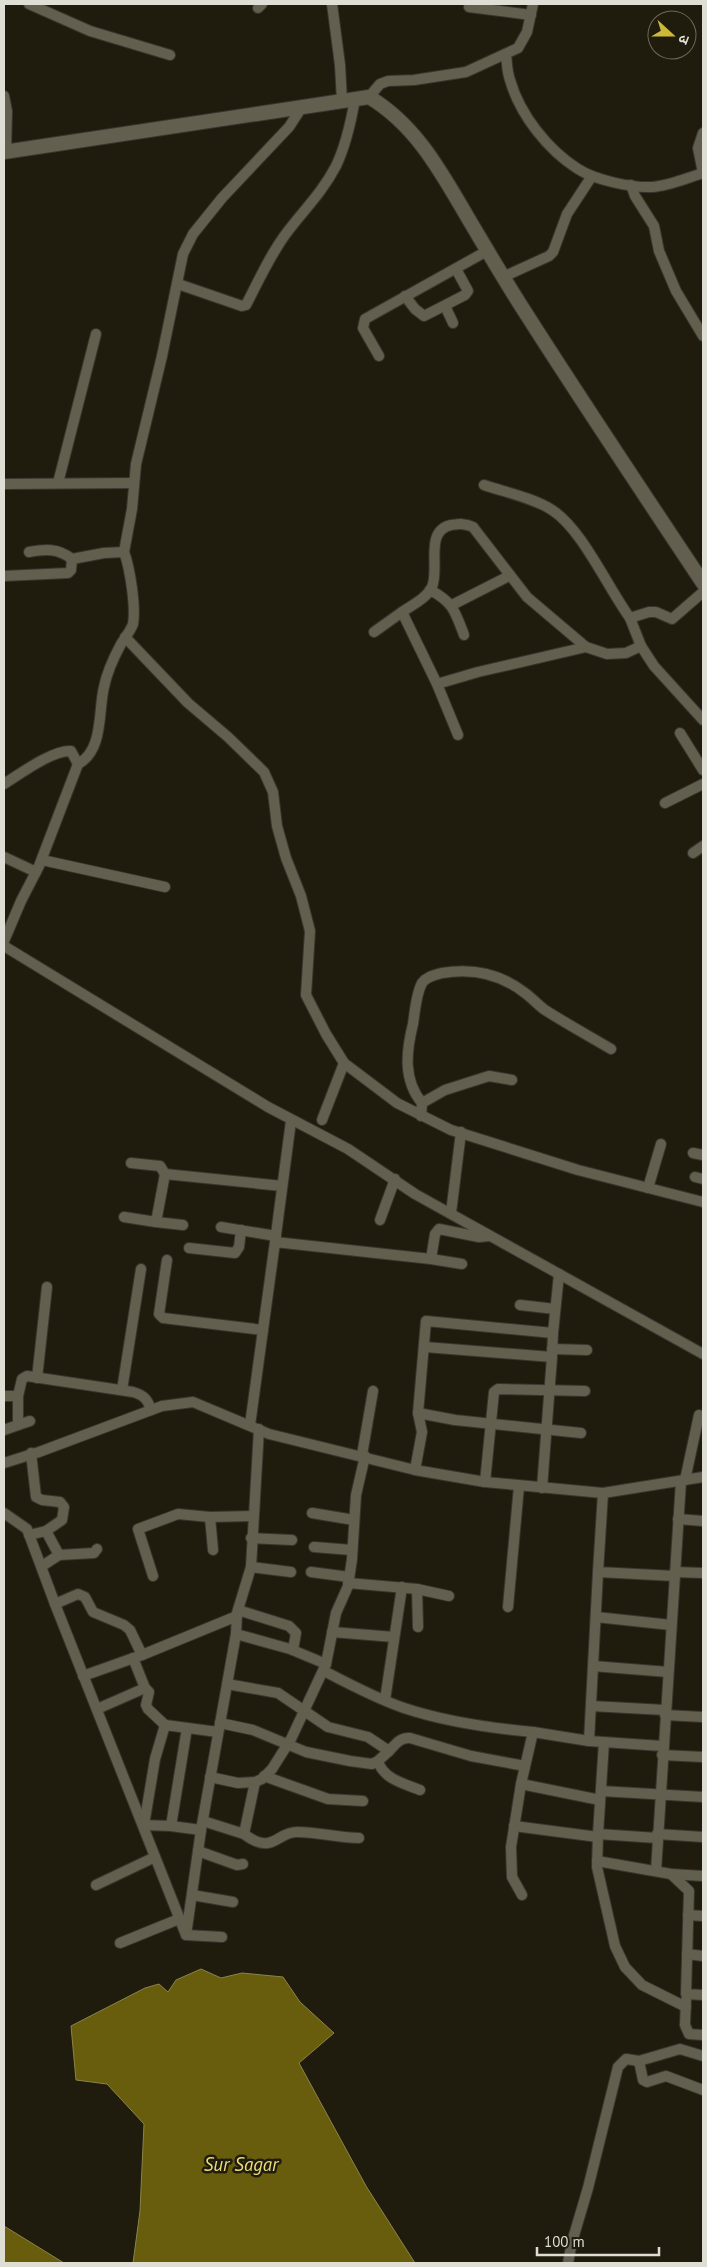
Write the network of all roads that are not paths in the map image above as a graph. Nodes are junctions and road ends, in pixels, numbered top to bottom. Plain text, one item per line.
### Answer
1 (29, 4) edge
2 (332, 4) edge
3 (533, 4) edge
4 (469, 7) dead end
5 (531, 15) junction
6 (506, 54) junction
7 (170, 55) dead end
8 (4, 96) edge
9 (356, 99) junction
10 (302, 106) junction
11 (703, 133) edge
12 (5, 152) edge
13 (703, 173) edge
14 (592, 176) junction
15 (631, 185) junction
16 (488, 251) junction
17 (456, 269) junction
18 (503, 277) junction
19 (178, 284) junction
20 (405, 296) junction
21 (445, 306) junction
22 (453, 323) dead end
23 (96, 334) dead end
24 (703, 336) edge
25 (379, 356) dead end
26 (58, 483) junction
27 (134, 483) junction
28 (4, 484) edge
29 (484, 485) dead end
30 (28, 552) dead end
31 (124, 552) junction
32 (72, 559) junction
33 (4, 576) edge
34 (509, 576) junction
35 (703, 583) edge
36 (430, 590) junction
37 (703, 592) edge
38 (452, 605) junction
39 (402, 612) junction
40 (630, 618) junction
41 (374, 632) dead end
42 (464, 635) dead end
43 (125, 637) junction
44 (640, 646) junction
45 (586, 647) junction
46 (437, 684) junction
47 (703, 720) edge
48 (680, 734) dead end
49 (458, 735) dead end
50 (78, 764) junction
51 (703, 770) edge
52 (4, 784) edge
53 (703, 784) edge
54 (665, 803) dead end
55 (703, 846) edge
56 (693, 853) dead end
57 (4, 857) edge
58 (42, 860) junction
59 (36, 872) junction
60 (164, 887) dead end
61 (4, 942) edge
62 (4, 946) edge
63 (611, 1049) dead end
64 (344, 1063) junction
65 (512, 1080) dead end
66 (422, 1103) junction
67 (421, 1116) junction
68 (322, 1120) dead end
69 (291, 1121) junction
70 (461, 1132) junction
71 (661, 1144) dead end
72 (131, 1163) dead end
73 (165, 1174) junction
74 (395, 1179) junction
75 (282, 1186) junction
76 (648, 1188) junction
77 (703, 1202) edge
78 (451, 1212) junction
79 (124, 1217) dead end
80 (380, 1220) dead end
81 (156, 1222) junction
82 (183, 1225) dead end
83 (221, 1227) dead end
84 (241, 1230) junction
85 (491, 1236) junction
86 (275, 1239) junction
87 (189, 1248) dead end
88 (431, 1259) junction
89 (167, 1260) dead end
90 (462, 1264) dead end
91 (142, 1269) dead end
92 (559, 1274) junction
93 (47, 1287) dead end
94 (520, 1305) dead end
95 (555, 1309) junction
96 (263, 1330) junction
97 (553, 1333) junction
98 (424, 1347) junction
99 (587, 1350) dead end
100 (552, 1353) junction
101 (703, 1354) edge
102 (37, 1378) junction
103 (122, 1390) junction
104 (549, 1390) junction
105 (373, 1391) dead end
106 (585, 1391) dead end
107 (4, 1396) edge
108 (18, 1396) junction
109 (151, 1410) junction
110 (418, 1413) junction
111 (699, 1415) dead end
112 (30, 1421) dead end
113 (492, 1423) junction
114 (18, 1425) junction
115 (254, 1427) junction
116 (547, 1428) junction
117 (4, 1430) edge
118 (581, 1433) dead end
119 (31, 1453) junction
120 (363, 1456) junction
121 (4, 1463) edge
122 (415, 1470) junction
123 (703, 1477) edge
124 (683, 1481) junction
125 (485, 1482) junction
126 (519, 1486) junction
127 (542, 1488) junction
128 (603, 1493) junction
129 (4, 1513) edge
130 (312, 1513) dead end
131 (253, 1516) junction
132 (210, 1517) junction
133 (678, 1519) junction
134 (354, 1520) junction
135 (703, 1521) edge
136 (46, 1531) junction
137 (29, 1535) junction
138 (251, 1538) junction
139 (292, 1540) dead end
140 (314, 1547) dead end
141 (97, 1549) dead end
142 (212, 1550) dead end
143 (352, 1550) junction
144 (59, 1555) junction
145 (42, 1566) junction
146 (251, 1567) junction
147 (291, 1572) dead end
148 (311, 1572) dead end
149 (598, 1572) junction
150 (703, 1573) edge
151 (675, 1574) junction
152 (153, 1576) dead end
153 (349, 1580) junction
154 (402, 1587) junction
155 (417, 1589) junction
156 (449, 1596) dead end
157 (54, 1604) junction
158 (508, 1607) dead end
159 (237, 1613) junction
160 (596, 1618) junction
161 (671, 1625) junction
162 (418, 1627) dead end
163 (332, 1632) junction
164 (236, 1634) junction
165 (394, 1637) junction
166 (293, 1650) junction
167 (138, 1657) junction
168 (593, 1666) junction
169 (325, 1668) junction
170 (668, 1672) junction
171 (83, 1676) junction
172 (227, 1684) junction
173 (145, 1688) junction
174 (385, 1700) junction
175 (591, 1706) junction
176 (97, 1709) junction
177 (305, 1711) junction
178 (665, 1712) junction
179 (703, 1717) edge
180 (165, 1725) junction
181 (187, 1728) junction
182 (219, 1728) junction
183 (533, 1732) junction
184 (589, 1741) junction
185 (604, 1742) junction
186 (287, 1746) junction
187 (662, 1750) junction
188 (389, 1751) junction
189 (703, 1757) edge
190 (378, 1761) junction
191 (525, 1766) junction
192 (210, 1777) junction
193 (260, 1779) junction
194 (521, 1784) junction
195 (420, 1790) dead end
196 (660, 1794) junction
197 (600, 1796) junction
198 (703, 1797) edge
199 (363, 1801) dead end
200 (144, 1825) junction
201 (171, 1826) junction
202 (202, 1826) junction
203 (514, 1826) junction
204 (244, 1834) junction
205 (598, 1836) junction
206 (657, 1836) junction
207 (703, 1837) edge
208 (359, 1838) dead end
209 (198, 1852) junction
210 (155, 1857) junction
211 (597, 1861) junction
212 (243, 1864) dead end
213 (656, 1871) junction
214 (671, 1874) junction
215 (703, 1876) edge
216 (96, 1885) dead end
217 (192, 1895) junction
218 (522, 1896) dead end
219 (233, 1902) dead end
220 (688, 1914) junction
221 (703, 1916) edge
222 (179, 1920) junction
223 (186, 1935) junction
224 (222, 1937) dead end
225 (120, 1943) dead end
226 (687, 1954) junction
227 (703, 1956) edge
228 (686, 1994) junction
229 (703, 1995) edge
230 (686, 2007) junction
231 (703, 2035) edge
232 (703, 2056) edge
233 (639, 2061) junction
234 (703, 2090) edge
235 (568, 2263) edge

1 - 7 street
2 - 9 street
3 - 5 street
4 - 5 street
5 - 6 street
6 - 9 street
6 - 14 street
8 - 12 street
9 - 10 main road
9 - 16 main road
9 - 19 street
10 - 12 main road
10 - 19 street
11 - 13 street
13 - 15 street
14 - 15 street
14 - 18 street
15 - 24 street
16 - 17 street
16 - 18 main road
17 - 20 street
17 - 21 street
18 - 35 main road
19 - 27 street
20 - 21 street
20 - 25 street
21 - 22 street
23 - 26 street
26 - 27 street
26 - 28 street
27 - 31 street
29 - 40 street
30 - 32 street
31 - 32 street
31 - 43 street
32 - 33 street
34 - 36 street
34 - 38 street
34 - 45 street
36 - 38 street
36 - 39 street
37 - 40 street
38 - 42 street
39 - 41 street
39 - 46 street
40 - 44 street
43 - 50 street
43 - 64 street
44 - 45 street
44 - 47 street
45 - 46 street
46 - 49 street
48 - 51 street
50 - 52 street
50 - 58 street
53 - 54 street
55 - 56 street
57 - 59 street
58 - 59 street
58 - 60 street
59 - 61 street
62 - 69 street
63 - 66 street
64 - 67 street
64 - 68 street
65 - 66 street
66 - 67 street
67 - 70 street
69 - 74 street
69 - 75 street
70 - 76 street
70 - 78 street
71 - 76 street
72 - 73 street
73 - 75 street
73 - 81 street
74 - 78 street
74 - 80 street
75 - 86 street
76 - 77 street
78 - 85 street
79 - 81 street
81 - 82 street
83 - 84 street
84 - 86 street
84 - 87 street
85 - 88 street
85 - 92 street
86 - 88 street
86 - 96 street
88 - 90 street
89 - 96 street
91 - 103 street
92 - 95 street
92 - 101 street
93 - 102 street
94 - 95 street
95 - 97 street
96 - 115 street
97 - 98 street
97 - 100 street
98 - 100 street
98 - 110 street
99 - 100 street
100 - 104 street
102 - 103 street
102 - 108 street
103 - 109 street
104 - 106 street
104 - 113 street
104 - 116 street
105 - 120 street
107 - 108 street
108 - 114 street
109 - 115 street
109 - 119 street
110 - 113 street
110 - 122 street
111 - 124 street
112 - 114 street
113 - 116 street
113 - 125 street
114 - 117 street
115 - 120 street
115 - 131 street
116 - 118 street
116 - 127 street
119 - 121 street
119 - 136 street
120 - 122 street
120 - 134 street
122 - 125 street
123 - 124 street
124 - 128 street
124 - 133 street
125 - 126 street
126 - 127 street
126 - 158 street
127 - 128 street
128 - 149 street
129 - 137 street
130 - 134 street
131 - 132 street
131 - 138 street
132 - 142 street
132 - 152 street
133 - 135 street
133 - 151 street
134 - 143 street
136 - 137 street
136 - 144 street
137 - 145 street
138 - 139 street
138 - 146 street
140 - 143 street
141 - 144 street
143 - 153 street
144 - 145 street
145 - 157 street
146 - 147 street
146 - 159 street
148 - 153 street
149 - 151 street
149 - 160 street
150 - 151 street
151 - 161 street
153 - 154 street
153 - 163 street
154 - 155 street
154 - 165 street
155 - 156 street
155 - 162 street
157 - 167 street
157 - 171 street
159 - 164 street
159 - 166 street
159 - 167 street
160 - 161 street
160 - 168 street
161 - 170 street
163 - 165 street
163 - 169 street
164 - 166 street
164 - 172 street
165 - 174 street
166 - 169 street
167 - 171 street
167 - 173 street
168 - 170 street
168 - 175 street
169 - 174 street
169 - 177 street
170 - 178 street
171 - 176 street
172 - 177 street
172 - 182 street
173 - 176 street
173 - 180 street
174 - 183 street
175 - 178 street
175 - 184 street
176 - 200 street
177 - 186 street
177 - 188 street
178 - 179 street
178 - 187 street
180 - 181 street
180 - 200 street
181 - 182 street
181 - 201 street
182 - 186 street
182 - 192 street
183 - 184 street
183 - 191 street
184 - 185 street
185 - 187 street
185 - 197 street
186 - 190 street
186 - 193 street
187 - 189 street
187 - 196 street
188 - 190 street
188 - 191 street
190 - 195 street
191 - 194 street
192 - 193 street
192 - 202 street
193 - 199 street
193 - 204 street
194 - 197 street
194 - 203 street
196 - 197 street
196 - 198 street
196 - 206 street
197 - 205 street
200 - 201 street
200 - 210 street
201 - 202 street
202 - 204 street
202 - 209 street
203 - 205 street
203 - 218 street
204 - 208 street
205 - 206 street
205 - 211 street
206 - 207 street
206 - 213 street
209 - 212 street
209 - 217 street
210 - 216 street
210 - 222 street
211 - 213 street
211 - 230 street
213 - 214 street
214 - 215 street
214 - 220 street
217 - 219 street
217 - 223 street
220 - 221 street
220 - 226 street
222 - 223 street
222 - 225 street
223 - 224 street
226 - 227 street
226 - 228 street
228 - 229 street
228 - 230 street
230 - 231 street
232 - 233 street
233 - 234 street
233 - 235 street

